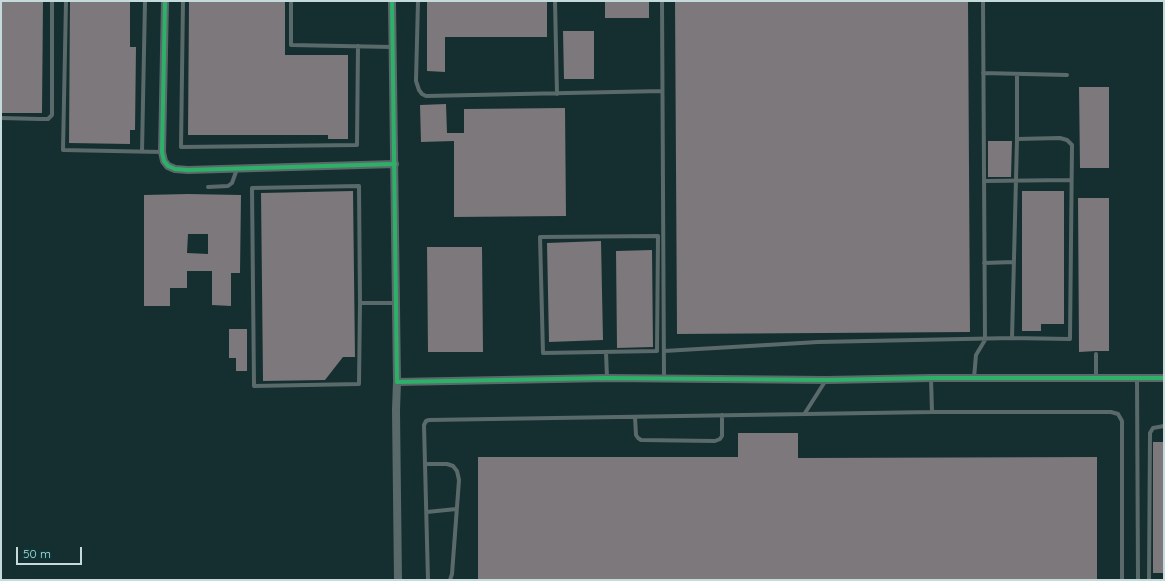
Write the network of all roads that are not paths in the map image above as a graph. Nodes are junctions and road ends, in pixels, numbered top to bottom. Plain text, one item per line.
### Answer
1 (52, 1) edge
2 (66, 1) edge
3 (145, 1) edge
4 (165, 1) edge
5 (183, 1) edge
6 (291, 1) edge
7 (392, 1) edge
8 (418, 1) edge
9 (556, 1) edge
10 (662, 1) edge
11 (983, 1) edge
12 (358, 46) junction
13 (393, 46) junction
14 (983, 73) junction
15 (1017, 74) junction
16 (1068, 75) dead end
17 (662, 91) junction
18 (557, 94) junction
19 (1, 118) edge
20 (1017, 140) junction
21 (142, 152) junction
22 (162, 152) junction
23 (395, 164) junction
24 (237, 169) junction
25 (1070, 180) junction
26 (984, 181) junction
27 (1015, 181) junction
28 (208, 187) dead end
29 (984, 262) junction
30 (1014, 262) junction
31 (395, 302) junction
32 (360, 303) junction
33 (1012, 338) junction
34 (985, 340) junction
35 (664, 351) junction
36 (606, 352) junction
37 (1096, 354) dead end
38 (607, 378) junction
39 (664, 378) junction
40 (931, 378) junction
41 (1096, 378) junction
42 (1137, 378) junction
43 (1164, 378) edge
44 (974, 379) junction
45 (827, 380) junction
46 (397, 382) junction
47 (932, 412) junction
48 (806, 413) junction
49 (722, 415) junction
50 (635, 417) junction
51 (1164, 426) edge
52 (425, 464) junction
53 (456, 509) junction
54 (427, 512) junction
55 (398, 580) edge
56 (428, 580) edge
57 (450, 580) edge
58 (1122, 580) edge
59 (1138, 580) edge
60 (1149, 580) edge

1 - 19 lane
2 - 21 lane
3 - 21 lane
4 - 22 street
5 - 12 lane
6 - 12 lane
7 - 13 street
8 - 18 lane
9 - 18 lane
10 - 17 lane
11 - 14 lane
12 - 13 lane
13 - 23 street
14 - 15 lane
14 - 26 lane
15 - 16 lane
15 - 20 lane
17 - 18 lane
17 - 35 lane
20 - 25 lane
20 - 27 lane
21 - 22 lane
22 - 24 street
23 - 24 street
23 - 31 street
24 - 28 lane
25 - 27 lane
25 - 33 lane
26 - 27 lane
26 - 29 lane
27 - 30 lane
29 - 30 lane
29 - 34 lane
30 - 33 lane
31 - 32 lane
31 - 46 street
32 - 32 lane
33 - 34 lane
34 - 35 lane
34 - 44 lane
35 - 39 lane
36 - 36 lane
36 - 38 lane
37 - 41 lane
38 - 39 street
38 - 46 street
39 - 45 street
40 - 44 street
40 - 45 street
40 - 47 lane
41 - 42 street
41 - 44 street
42 - 43 street
42 - 59 lane
45 - 48 lane
46 - 55 street
47 - 48 lane
47 - 58 lane
48 - 49 lane
49 - 50 lane
49 - 50 lane
50 - 52 lane
51 - 60 lane
52 - 53 lane
52 - 54 lane
53 - 54 lane
53 - 57 lane
54 - 56 lane

